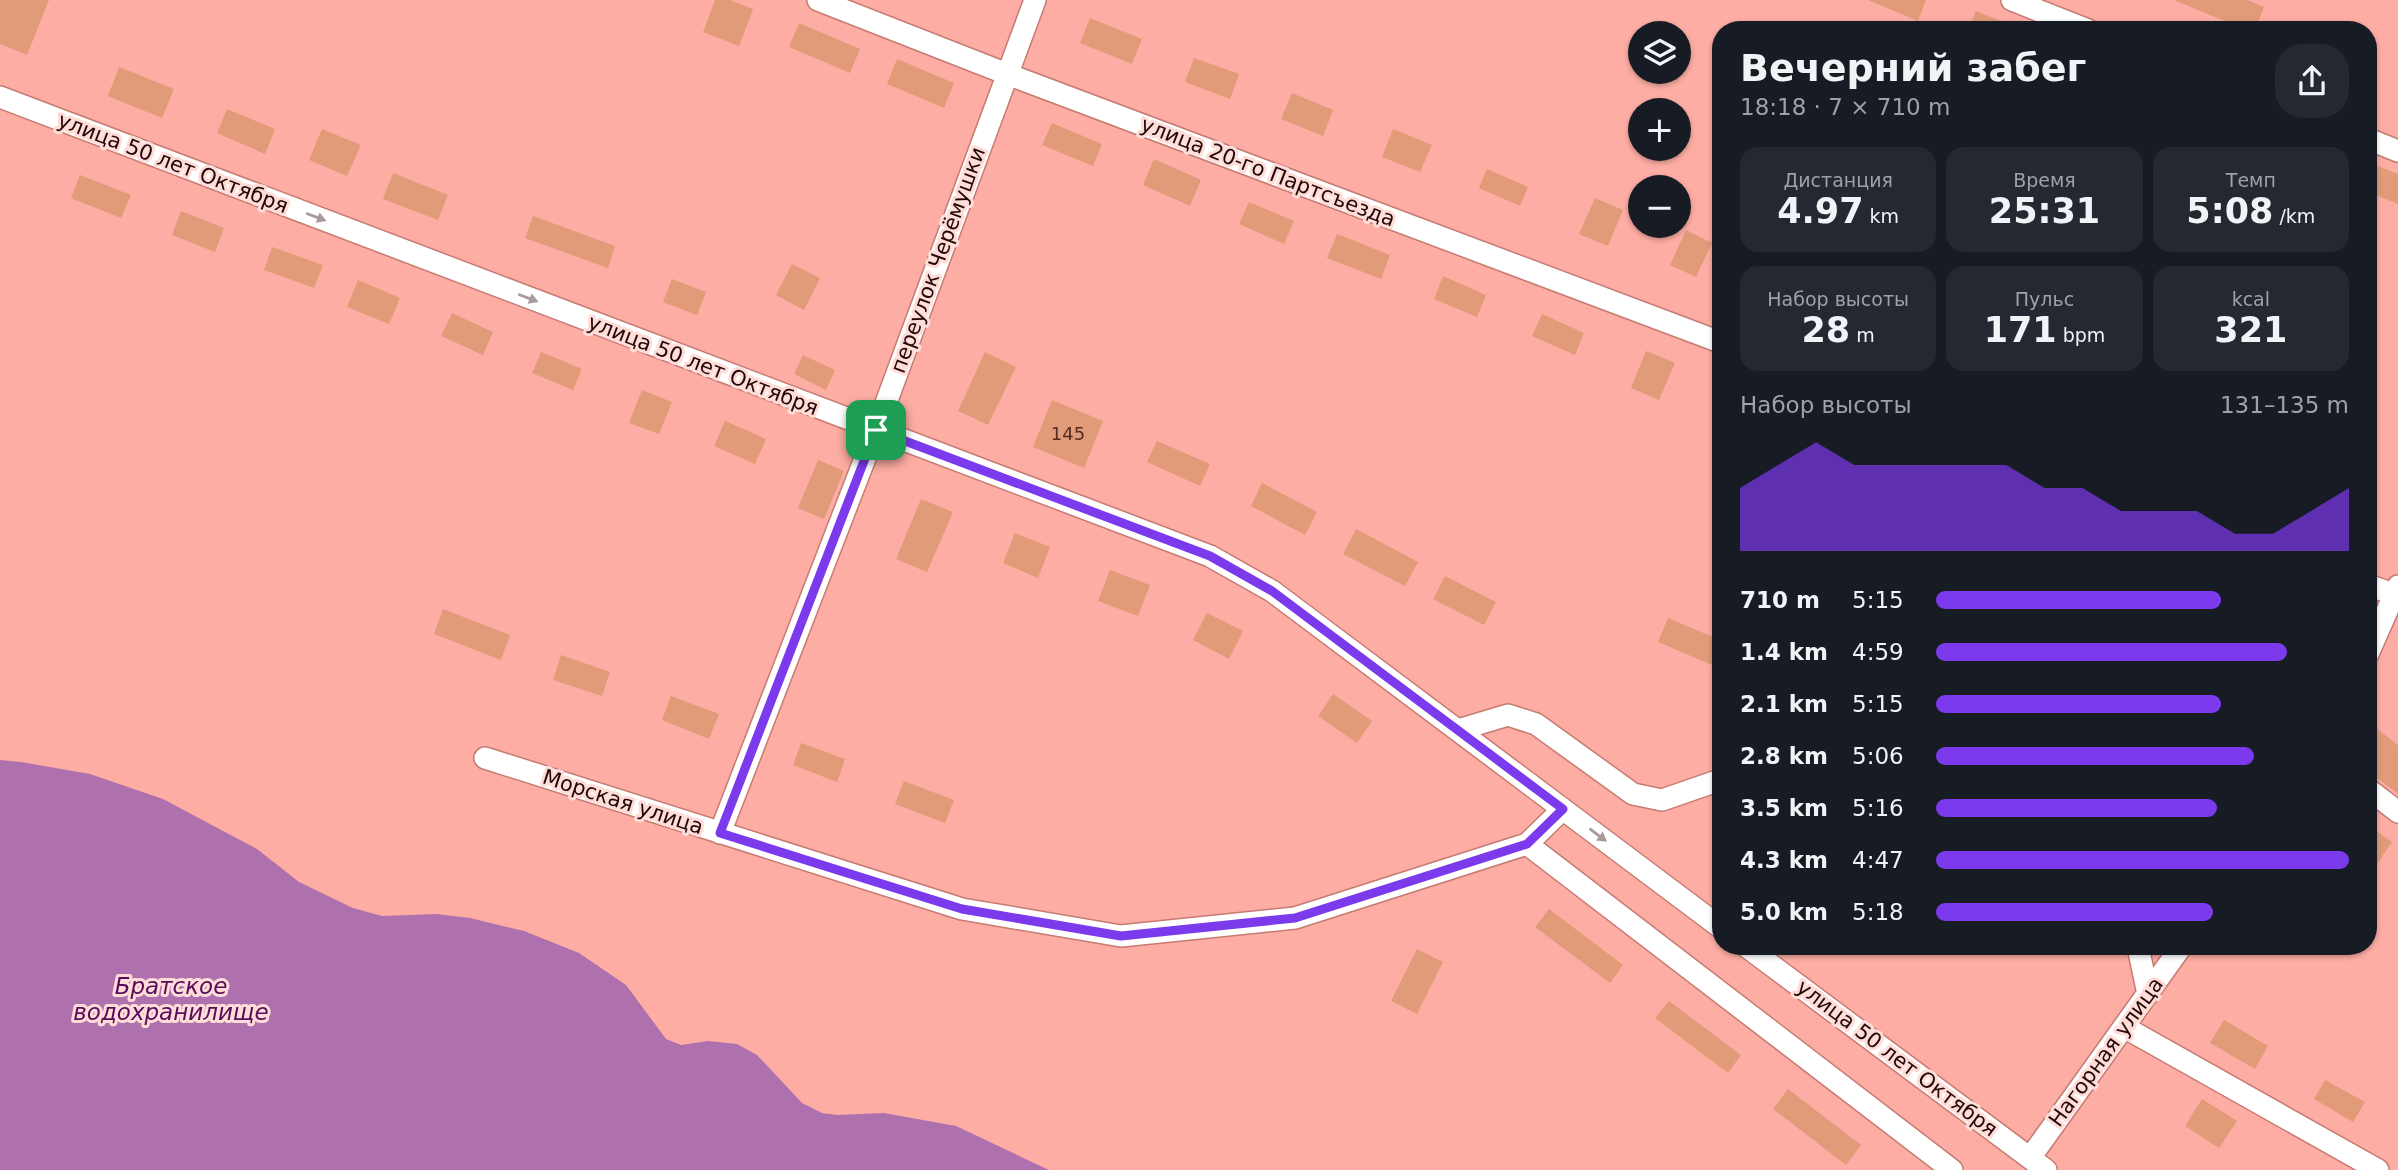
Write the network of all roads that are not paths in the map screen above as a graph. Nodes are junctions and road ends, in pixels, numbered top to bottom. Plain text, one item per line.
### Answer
1 (818, 0) edge
2 (1035, 0) edge
3 (2012, 0) edge
4 (2065, 21) edge
5 (1007, 74) junction
6 (0, 97) edge
7 (2377, 143) edge
8 (2398, 151) edge
9 (1712, 339) edge
10 (876, 430) junction
11 (2377, 587) edge
12 (2397, 590) edge
13 (2377, 634) edge
14 (1458, 730) junction
15 (485, 758) dead end
16 (1712, 783) edge
17 (2377, 796) edge
18 (1563, 809) junction
19 (2398, 812) edge
20 (720, 833) junction
21 (1527, 844) junction
22 (1712, 921) edge
23 (1758, 955) edge
24 (2140, 955) edge
25 (2175, 955) edge
26 (2148, 994) junction
27 (2124, 1027) junction
28 (2038, 1164) edge
29 (1952, 1170) edge
30 (2378, 1170) edge

1 - 5 street, улица 20-го Партсъезда
2 - 5 street, переулок Черёмушки
3 - 4 street
5 - 9 street, улица 20-го Партсъезда
5 - 10 street, переулок Черёмушки
6 -> 10 street, улица 50 лет Октября
7 - 8 street
10 - 14 street, улица 50 лет Октября
10 - 20 street, переулок Черёмушки
11 - 12 street
12 - 13 street
14 - 16 street
14 - 18 street, улица 50 лет Октября
15 - 20 street, Морская улица
17 - 19 street
18 - 21 street, Морская улица
18 -> 22 street, улица 50 лет Октября
20 - 21 street, Морская улица
21 - 29 street
23 - 28 street, улица 50 лет Октября
24 - 26 street
25 - 26 street, Нагорная улица
26 - 27 street, Нагорная улица
27 - 28 street, Нагорная улица
27 - 30 street

